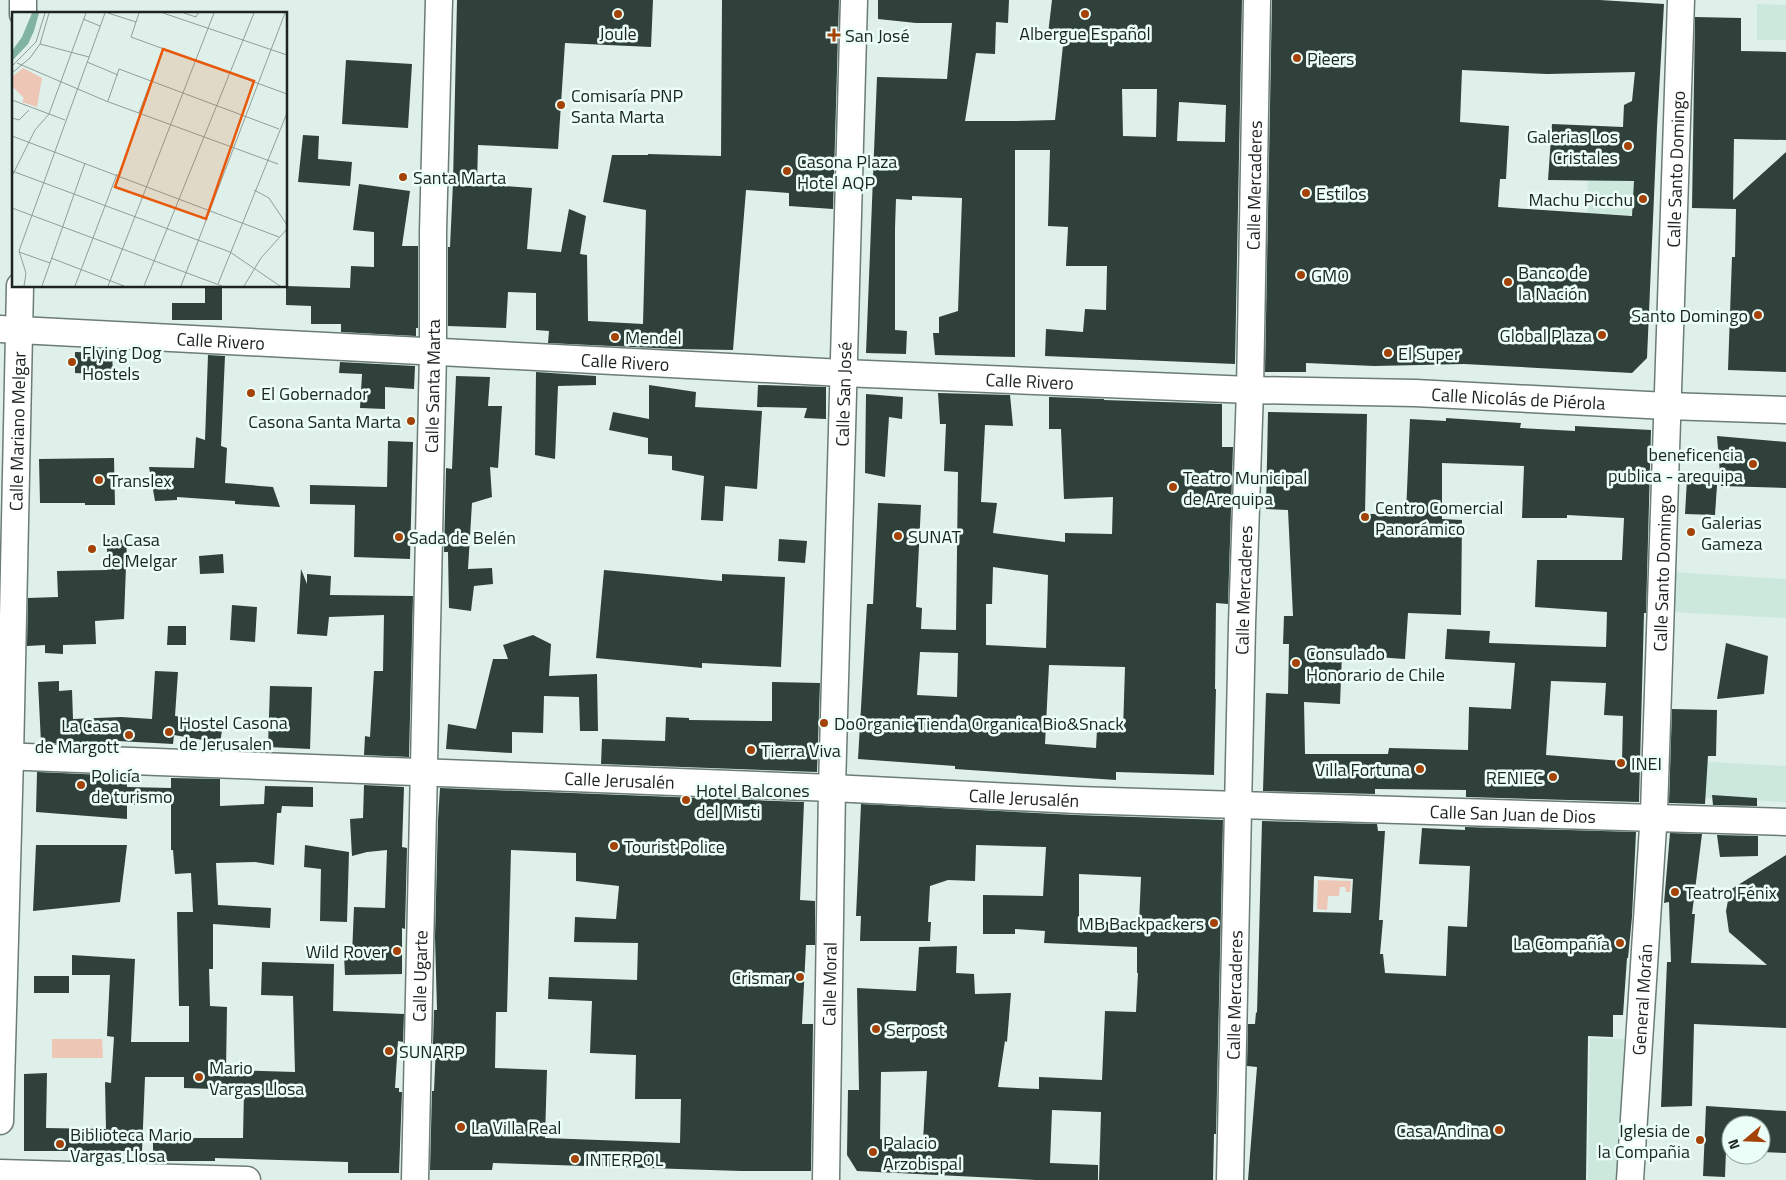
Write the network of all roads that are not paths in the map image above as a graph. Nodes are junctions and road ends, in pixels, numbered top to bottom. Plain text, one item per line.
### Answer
1 (439, 0) edge
2 (854, 0) edge
3 (1257, 0) edge
4 (1681, 0) edge
5 (20, 288) edge
6 (10, 329) edge
7 (433, 352) junction
8 (843, 373) junction
9 (1250, 390) junction
10 (1668, 406) junction
11 (1786, 410) edge
12 (5, 756) edge
13 (423, 773) junction
14 (832, 788) junction
15 (1239, 804) junction
16 (1653, 818) junction
17 (1786, 822) edge
18 (0, 1121) edge
19 (0, 1173) edge
20 (247, 1180) edge
21 (415, 1180) edge
22 (826, 1180) edge
23 (1230, 1180) edge
24 (1630, 1180) edge

1 - 7 street, Calle Santa Marta
2 - 8 street, Calle San José
3 - 9 street, Calle Mercaderes
4 - 10 street, Calle Santo Domingo
5 - 6 street, Calle Mariano Melgar
6 - 7 street, Calle Rivero
6 - 12 street, Calle Mariano Melgar
7 - 8 street, Calle Rivero
7 - 13 street, Calle Santa Marta
8 - 9 street, Calle Rivero
8 - 14 street, Calle San José
9 - 10 street, Calle Nicolás de Piérola
9 - 15 street, Calle Mercaderes
10 - 11 street, Calle Nicolás de Piérola
10 - 16 street, Calle Santo Domingo
12 - 13 street, Calle Jerusalén
12 - 18 street, Calle Mariano Melgar
13 - 14 street, Calle Jerusalén
13 - 21 street, Calle Ugarte
14 - 15 street, Calle Jerusalén
14 - 22 street, Calle Moral
15 - 16 street, Calle San Juan de Dios
15 - 23 street, Calle Mercaderes
16 - 17 street, Calle San Juan de Dios
16 - 24 street, General Morán
19 - 20 street

